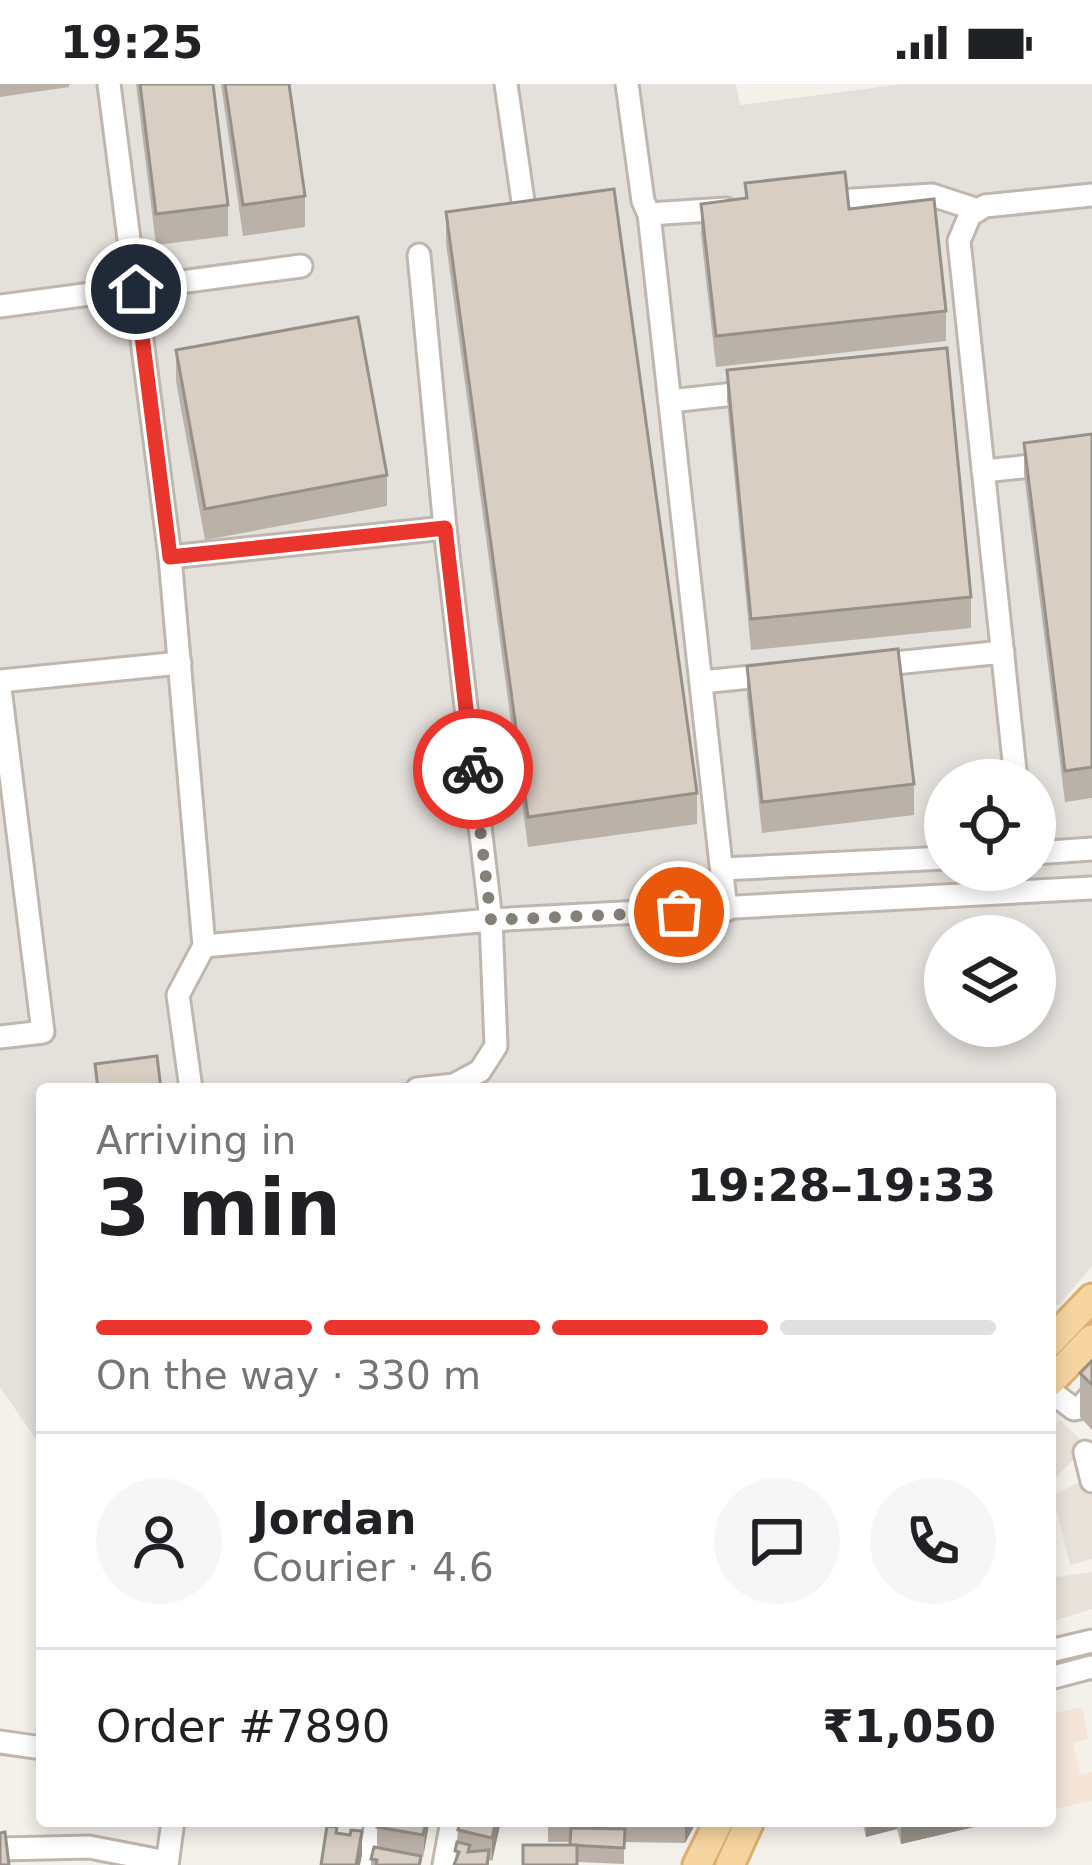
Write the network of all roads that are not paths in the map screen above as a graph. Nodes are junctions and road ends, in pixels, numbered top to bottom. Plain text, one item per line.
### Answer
1 (109, 84) edge
2 (506, 84) edge
3 (627, 84) edge
4 (1092, 195) edge
5 (619, 204) edge
6 (791, 204) edge
7 (646, 207) junction
8 (743, 207) edge
9 (978, 210) junction
10 (548, 212) edge
11 (525, 214) junction
12 (501, 218) edge
13 (419, 255) dead end
14 (301, 266) dead end
15 (136, 289) junction
16 (0, 306) edge
17 (787, 388) edge
18 (670, 401) junction
19 (1092, 460) edge
20 (983, 471) junction
21 (445, 528) junction
22 (170, 557) junction
23 (1003, 652) junction
24 (180, 662) junction
25 (863, 666) edge
26 (794, 673) edge
27 (701, 682) junction
28 (0, 685) edge
29 (1014, 759) edge
30 (9, 823) edge
31 (1092, 849) edge
32 (1056, 852) edge
33 (924, 859) edge
34 (722, 869) junction
35 (1092, 888) edge
36 (726, 910) junction
37 (491, 920) junction
38 (204, 946) junction
39 (0, 1037) edge
40 (190, 1083) edge
41 (458, 1083) edge
42 (1092, 1298) edge
43 (1056, 1336) edge
44 (1092, 1339) edge
45 (1056, 1380) edge
46 (1056, 1392) edge
47 (1092, 1394) edge
48 (1085, 1452) dead end
49 (1092, 1481) edge
50 (1092, 1643) edge
51 (1056, 1650) edge
52 (1092, 1667) edge
53 (1056, 1676) edge
54 (0, 1742) edge
55 (36, 1747) edge
56 (172, 1827) edge
57 (375, 1827) edge
58 (451, 1827) edge
59 (715, 1827) edge
60 (747, 1827) edge
61 (0, 1849) edge
62 (61, 1855) edge
63 (167, 1864) edge
64 (369, 1865) edge
65 (443, 1865) edge
66 (698, 1865) edge
67 (730, 1865) edge

1 - 15 street
2 - 11 street
3 - 7 street
4 - 9 street
5 - 7 street
6 - 9 street
7 - 8 street
7 - 18 street
9 - 20 street
10 - 11 street
11 - 12 street
13 - 21 street
14 - 15 street
15 - 16 street
15 - 22 street
17 - 18 street
18 - 27 street
19 - 20 street
20 - 23 street
21 - 22 street
21 - 37 street
22 - 24 street
23 - 25 street
23 - 29 street
24 - 28 street
24 - 38 street
26 - 27 street
27 - 34 street
28 - 30 street
30 - 39 street
31 - 32 street
33 - 34 street
34 - 36 street
35 - 36 street
36 - 37 street
37 - 38 street
37 - 41 street
38 - 40 street
42 - 43 main road
44 - 45 main road
46 - 47 street
48 - 49 street
50 - 51 street
52 - 53 street
54 - 55 street
56 - 63 street
57 - 64 street
58 - 65 street
59 - 66 main road
60 - 67 main road
61 - 62 street
62 - 63 street

